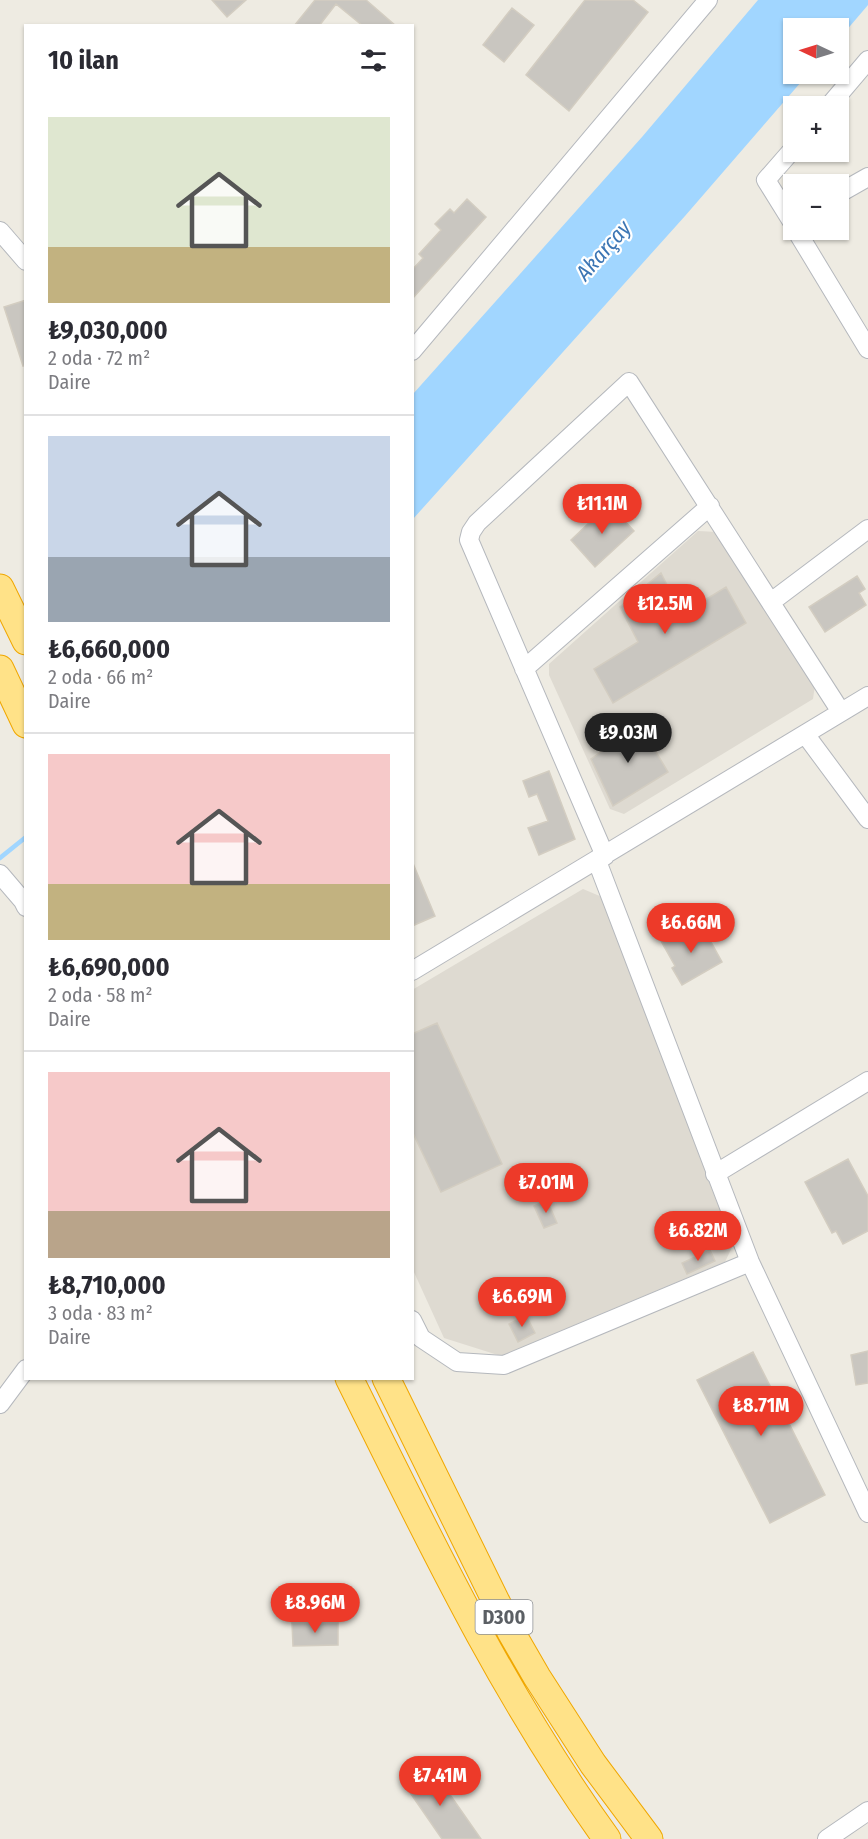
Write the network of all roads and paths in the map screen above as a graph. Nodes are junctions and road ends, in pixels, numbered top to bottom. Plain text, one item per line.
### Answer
1 (708, 0) edge
2 (868, 60) edge
3 (837, 96) edge
4 (783, 161) edge
5 (868, 177) edge
6 (849, 188) edge
7 (783, 207) edge
8 (0, 231) edge
9 (803, 240) edge
10 (24, 259) edge
11 (414, 349) edge
12 (868, 349) edge
13 (710, 506) junction
14 (868, 529) edge
15 (0, 588) edge
16 (771, 602) junction
17 (24, 637) edge
18 (0, 669) edge
19 (524, 669) junction
20 (868, 696) edge
21 (841, 712) junction
22 (22, 716) edge
23 (805, 735) junction
24 (868, 819) edge
25 (601, 859) junction
26 (0, 874) edge
27 (24, 904) edge
28 (414, 970) edge
29 (867, 1083) edge
30 (715, 1174) junction
31 (750, 1262) junction
32 (414, 1324) edge
33 (24, 1373) edge
34 (350, 1380) edge
35 (387, 1380) edge
36 (0, 1404) edge
37 (868, 1514) edge
38 (868, 1811) edge
39 (607, 1839) edge
40 (650, 1839) edge
41 (827, 1839) edge

1 - 11 street
2 - 3 street
4 - 7 street
5 - 6 street
8 - 10 street
9 - 12 street
13 - 16 street
13 - 19 street
13 - 19 street
14 - 16 street
15 - 17 highway
16 - 21 street
18 - 22 highway
19 - 25 street
20 - 21 street
21 - 23 street
23 - 24 street
23 - 25 street
25 - 28 street
25 - 30 street
26 - 27 street
29 - 30 street
30 - 31 street
31 - 32 street
31 - 37 street
33 - 36 street
34 - 39 highway, D300
35 - 40 highway, D300
38 - 41 street

